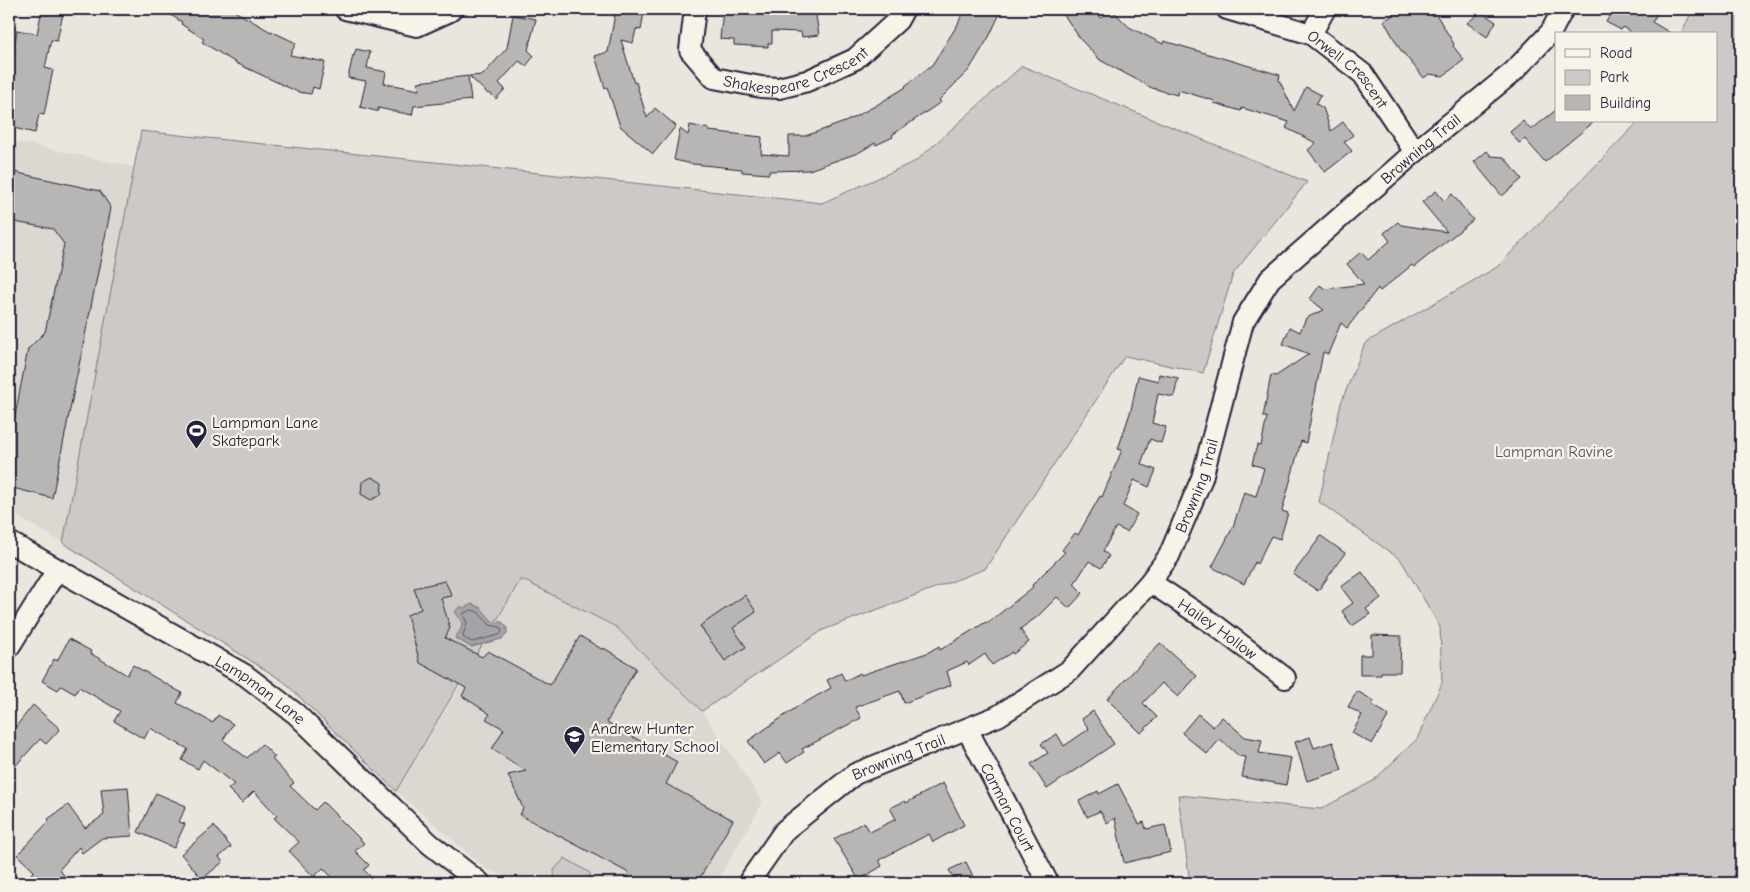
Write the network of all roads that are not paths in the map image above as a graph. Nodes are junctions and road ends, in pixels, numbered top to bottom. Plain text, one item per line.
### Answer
1 (346, 9) edge
2 (451, 9) edge
3 (695, 9) edge
4 (904, 9) edge
5 (1227, 9) edge
6 (1325, 9) edge
7 (1563, 9) edge
8 (1311, 34) junction
9 (1415, 152) junction
10 (9, 542) edge
11 (57, 570) junction
12 (1150, 582) junction
13 (9, 647) edge
14 (1285, 678) dead end
15 (966, 730) junction
16 (480, 883) edge
17 (748, 883) edge
18 (1048, 883) edge

1 - 2 street
3 - 4 street, Shakespeare Crescent
5 - 8 street, Orwell Crescent
6 - 8 street
7 - 9 street, Browning Trail
8 - 9 street, Orwell Crescent
9 - 12 street, Browning Trail
10 - 11 street, Lampman Lane
11 - 13 street
11 - 16 street, Lampman Lane
12 - 14 street, Hailey Hollow
12 - 15 street, Browning Trail
15 - 17 street, Browning Trail
15 - 18 street, Carman Court

